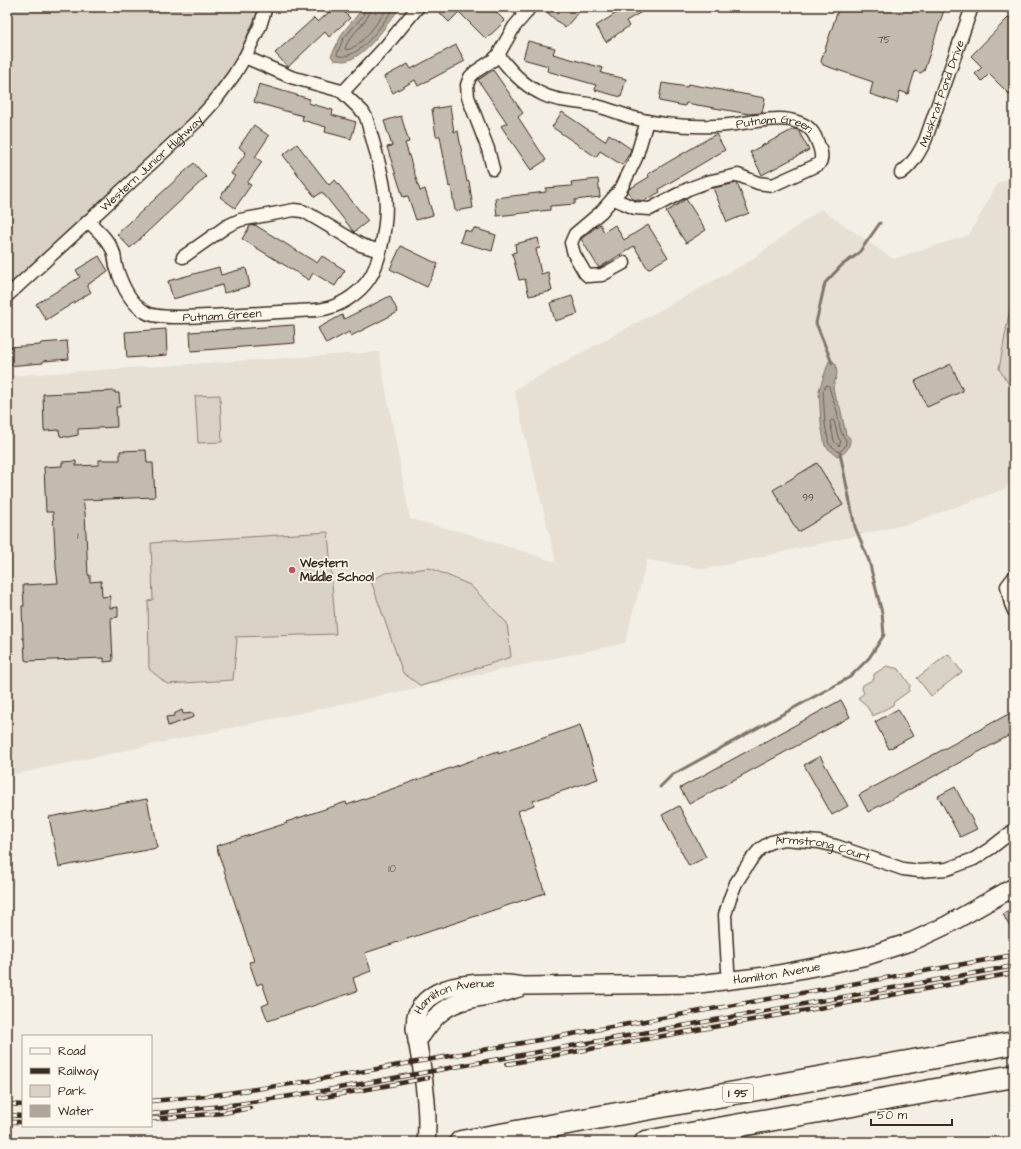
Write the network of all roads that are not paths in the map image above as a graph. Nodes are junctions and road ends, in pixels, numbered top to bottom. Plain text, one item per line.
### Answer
1 (266, 7) edge
2 (418, 7) edge
3 (972, 7) edge
4 (524, 9) edge
5 (498, 55) junction
6 (245, 57) junction
7 (343, 92) junction
8 (647, 121) junction
9 (493, 169) dead end
10 (901, 173) dead end
11 (614, 198) junction
12 (88, 221) junction
13 (380, 251) junction
14 (183, 257) dead end
15 (624, 263) dead end
16 (7, 296) edge
17 (1011, 582) edge
18 (1014, 611) edge
19 (1014, 830) edge
20 (1014, 887) edge
21 (731, 981) junction
22 (1014, 1043) edge
23 (1014, 1076) edge
24 (1014, 1091) edge
25 (846, 1106) junction
26 (426, 1142) edge
27 (462, 1142) edge
28 (646, 1142) edge

1 - 6 street, Western Junior Highway
2 - 7 street
3 - 10 street, Muskrat Pond Drive
4 - 5 street
5 - 8 street, Putnam Green
5 - 9 street
6 - 7 street, Putnam Green
6 - 12 street, Western Junior Highway
7 - 13 street, Putnam Green
8 - 11 street
8 - 11 street, Putnam Green
11 - 15 street
12 - 13 street, Putnam Green
12 - 16 street, Western Junior Highway
13 - 14 street
17 - 18 street
19 - 21 street, Armstrong Court
20 - 21 main road, Hamilton Avenue
21 - 26 main road, Hamilton Avenue
22 - 27 highway, I 95
23 - 25 highway
24 - 25 highway
25 - 28 highway

